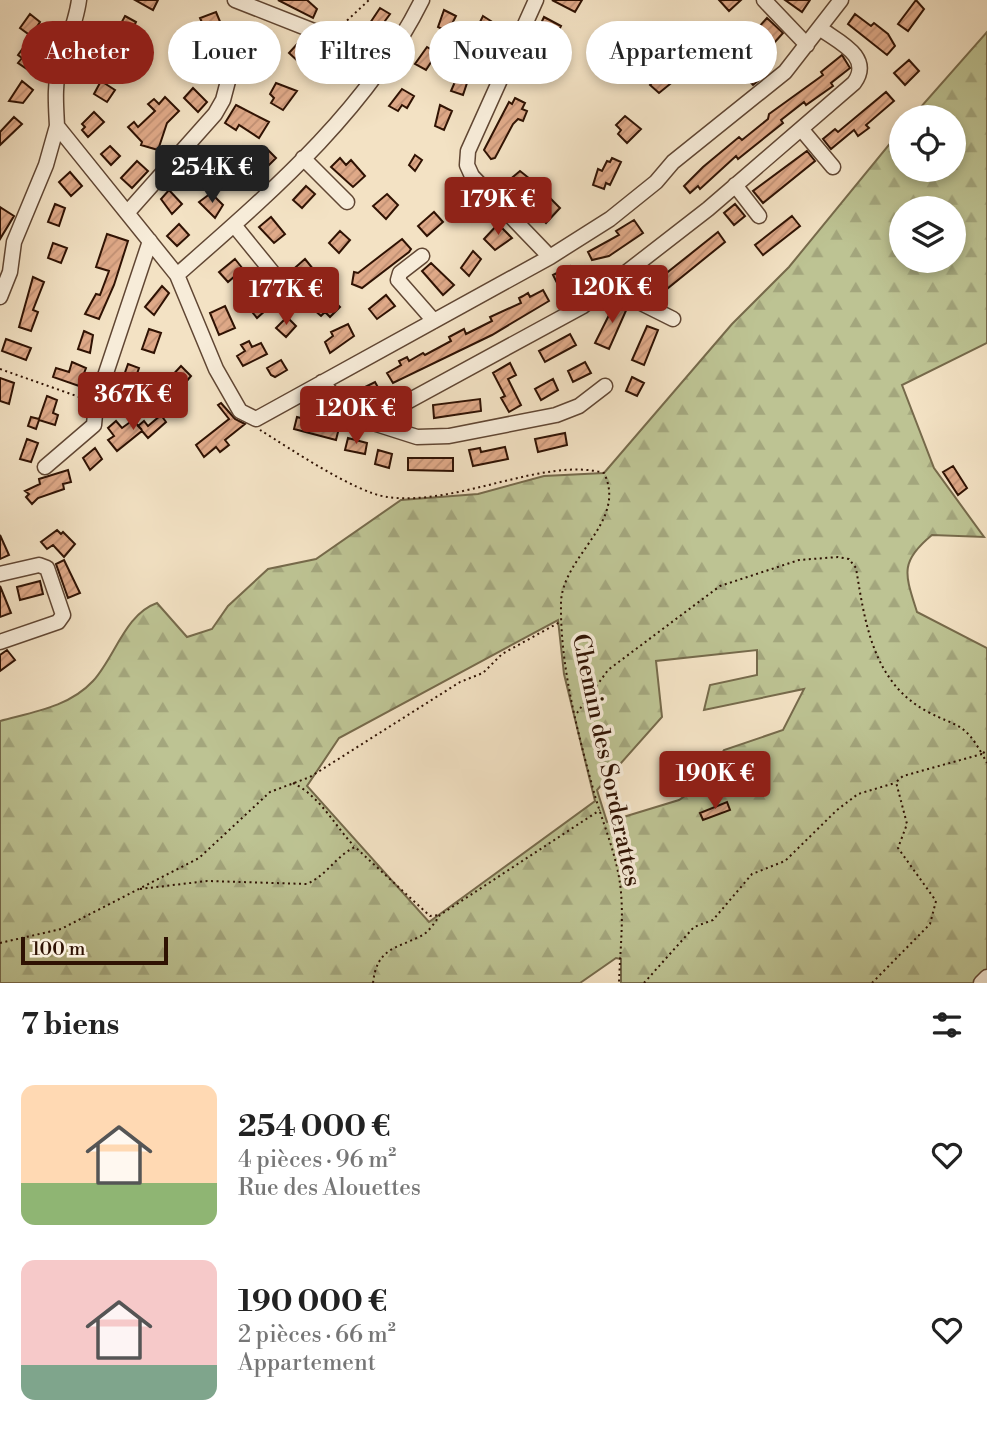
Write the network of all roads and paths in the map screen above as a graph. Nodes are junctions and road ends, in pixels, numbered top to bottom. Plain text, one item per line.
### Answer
1 (79, 0) edge
2 (235, 0) edge
3 (369, 0) edge
4 (422, 0) edge
5 (536, 0) edge
6 (764, 0) edge
7 (841, 0) edge
8 (346, 21) edge
9 (295, 24) edge
10 (821, 29) junction
11 (807, 45) junction
12 (227, 84) edge
13 (57, 126) junction
14 (802, 130) junction
15 (303, 158) junction
16 (833, 167) dead end
17 (735, 186) junction
18 (347, 202) dead end
19 (127, 213) junction
20 (759, 216) dead end
21 (234, 225) junction
22 (150, 241) junction
23 (14, 242) junction
24 (0, 253) edge
25 (422, 256) dead end
26 (550, 257) junction
27 (273, 273) dead end
28 (177, 275) junction
29 (621, 279) junction
30 (0, 297) edge
31 (673, 320) dead end
32 (434, 321) junction
33 (0, 369) edge
34 (322, 382) junction
35 (605, 386) dead end
36 (96, 403) junction
37 (256, 419) junction
38 (370, 422) junction
39 (45, 467) dead end
40 (0, 574) edge
41 (561, 622) junction
42 (0, 642) edge
43 (576, 715) junction
44 (987, 750) edge
45 (982, 754) junction
46 (987, 763) edge
47 (896, 782) junction
48 (292, 783) junction
49 (600, 810) junction
50 (355, 847) junction
51 (137, 890) junction
52 (440, 915) junction
53 (0, 943) edge
54 (987, 978) edge
55 (373, 983) edge
56 (619, 983) edge
57 (644, 983) edge
58 (872, 983) edge
59 (981, 983) edge

1 - 13 street
2 - 9 street
3 - 8 path
4 - 15 street
5 - 26 street
6 - 11 street
7 - 10 street
10 - 11 street
10 - 14 street
11 - 26 street
12 - 19 street
13 - 19 street
13 - 23 street
14 - 16 street
14 - 17 street
15 - 18 street
15 - 21 street
17 - 20 street
17 - 29 street
19 - 22 street
21 - 27 street
21 - 28 street
22 - 28 street
22 - 36 street
23 - 24 street
23 - 30 street
25 - 32 street
26 - 32 street
28 - 37 street
29 - 31 street
29 - 38 street
32 - 34 street
33 - 36 path
34 - 37 street
34 - 38 street
35 - 38 street
36 - 39 street
37 - 41 path, Chemin des Sorderattes
40 - 42 street
41 - 43 path, Chemin des Sorderattes
41 - 48 path
43 - 45 path
43 - 49 path, Chemin des Sorderattes
44 - 45 path
45 - 46 path
45 - 47 path
47 - 57 path
47 - 58 path
48 - 50 path
48 - 51 path
49 - 52 path
49 - 56 path, Chemin des Sorderattes
50 - 51 path
50 - 52 path
51 - 53 path
52 - 55 path
54 - 59 street

